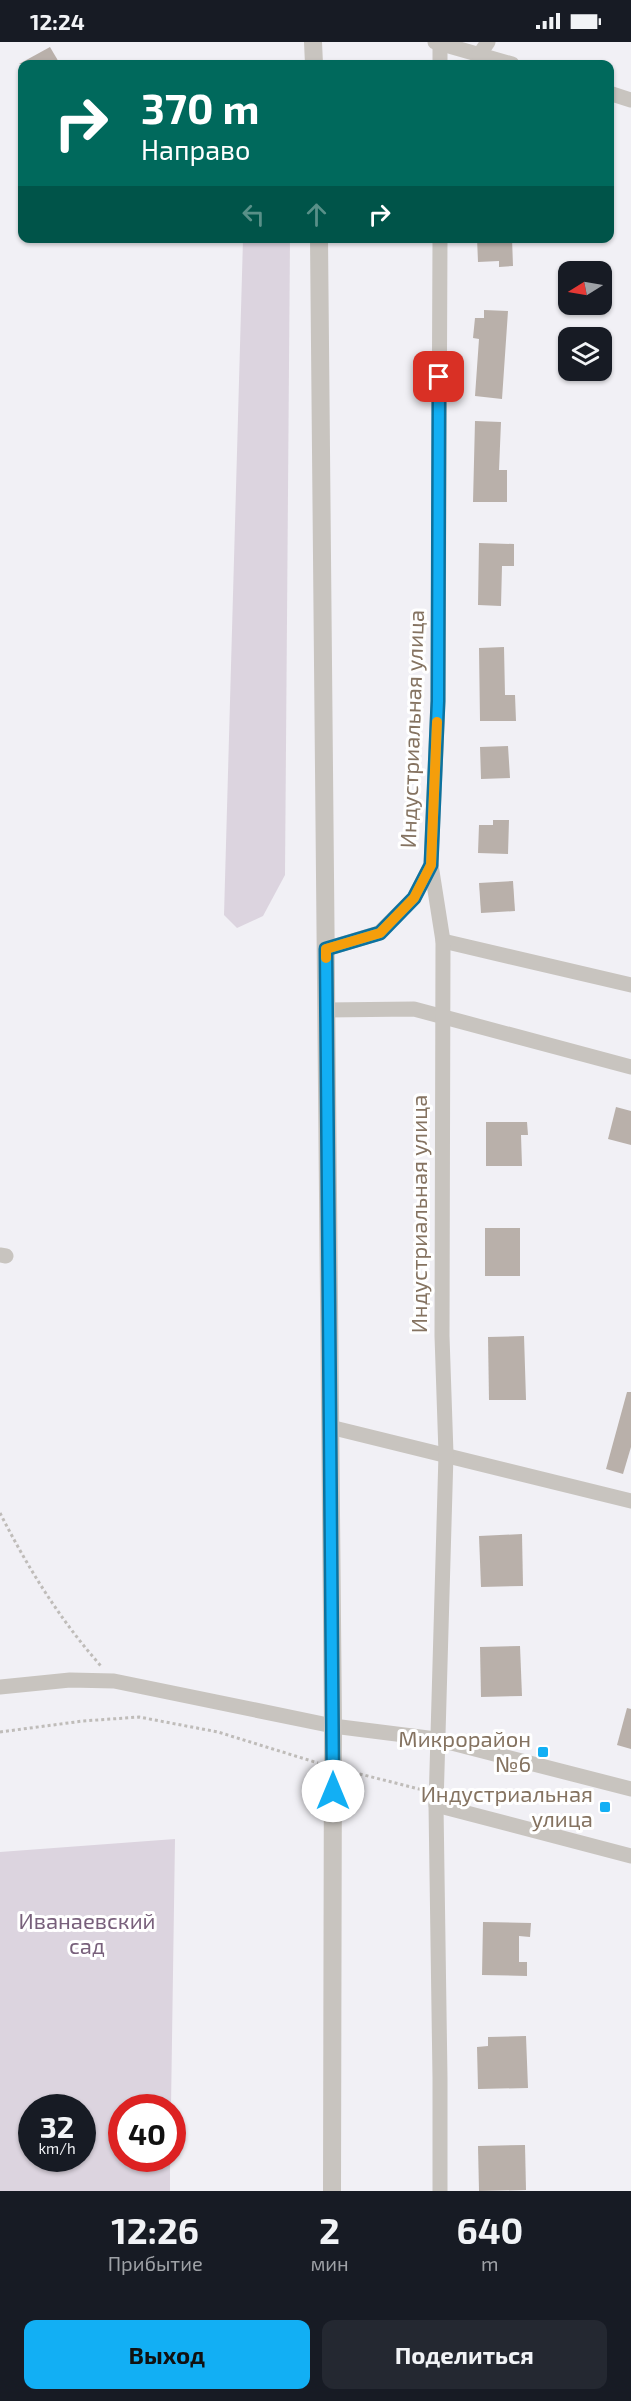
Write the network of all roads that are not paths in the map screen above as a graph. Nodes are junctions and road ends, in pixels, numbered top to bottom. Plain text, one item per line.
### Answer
1 (313, 42) edge
2 (438, 43) edge
3 (483, 48) edge
4 (314, 60) edge
5 (440, 60) edge
6 (505, 60) edge
7 (614, 95) edge
8 (631, 100) edge
9 (319, 243) edge
10 (440, 243) edge
11 (431, 865) junction
12 (443, 941) junction
13 (326, 949) junction
14 (631, 985) edge
15 (326, 1010) junction
16 (442, 1017) junction
17 (631, 1067) edge
18 (330, 1427) junction
19 (446, 1454) junction
20 (631, 1501) edge
21 (0, 1687) edge
22 (333, 1726) junction
23 (436, 1739) junction
24 (631, 1789) edge
25 (436, 1799) junction
26 (631, 1856) edge
27 (332, 2191) edge
28 (440, 2191) edge

1 - 4 street
2 - 3 street
2 - 5 street
3 - 6 street
7 - 8 street
9 - 13 street
10 - 11 street, Индустриальная улица
11 - 12 street, Индустриальная улица
11 - 13 street
12 - 14 street
12 - 16 street, Индустриальная улица
13 - 15 street
15 - 16 street
15 - 18 street
16 - 17 street
16 - 19 street, Индустриальная улица
18 - 19 street
18 - 22 street
19 - 20 street
19 - 23 street, Индустриальная улица
21 - 22 street
22 - 23 street
22 - 27 street
23 - 24 street
23 - 25 street, Индустриальная улица
25 - 26 street
25 - 28 street, Индустриальная улица

